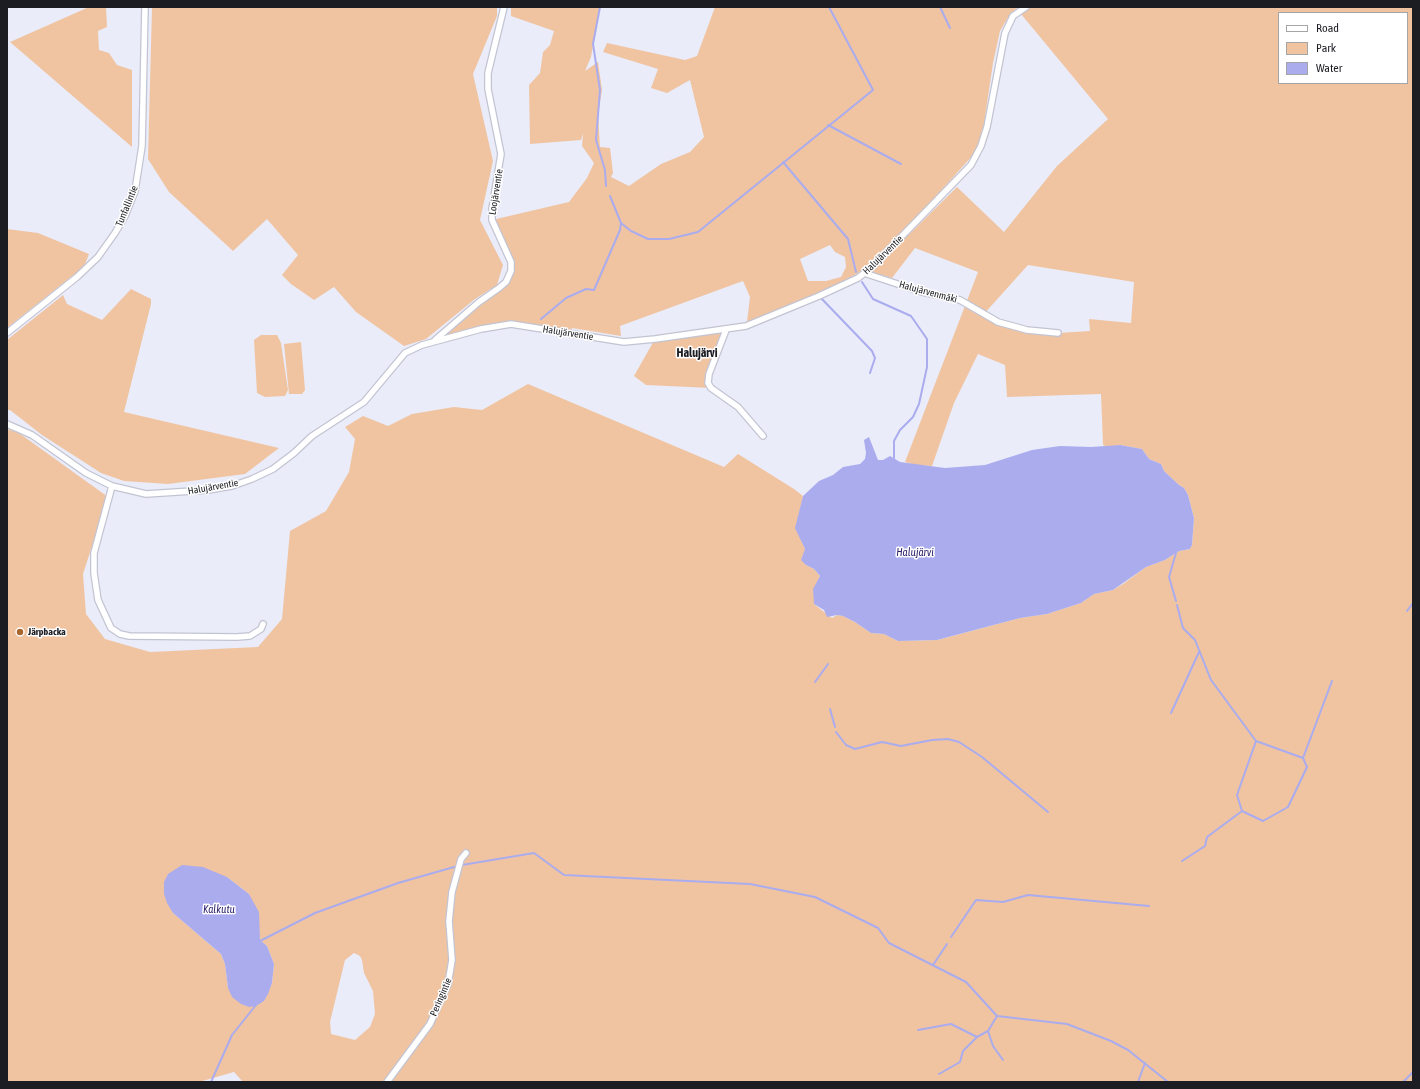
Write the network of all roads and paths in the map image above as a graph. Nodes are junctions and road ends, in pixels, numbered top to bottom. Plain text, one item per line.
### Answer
1 (145, 7) edge
2 (504, 7) edge
3 (1026, 7) edge
4 (864, 273) junction
5 (726, 330) junction
6 (7, 333) edge
7 (1058, 333) dead end
8 (433, 342) junction
9 (7, 424) edge
10 (763, 436) dead end
11 (112, 486) junction
12 (263, 624) dead end
13 (466, 852) dead end
14 (387, 1082) edge

1 - 6 street, Tunfallintie
2 - 8 street, Loojärventie
3 - 4 street, Halujärventie
4 - 5 street, Halujärventie
4 - 7 street, Halujärvenmäki
5 - 8 street, Halujärventie
5 - 10 street
8 - 11 street, Halujärventie
9 - 11 street, Halujärventie
11 - 12 street
13 - 14 street, Peringintie

